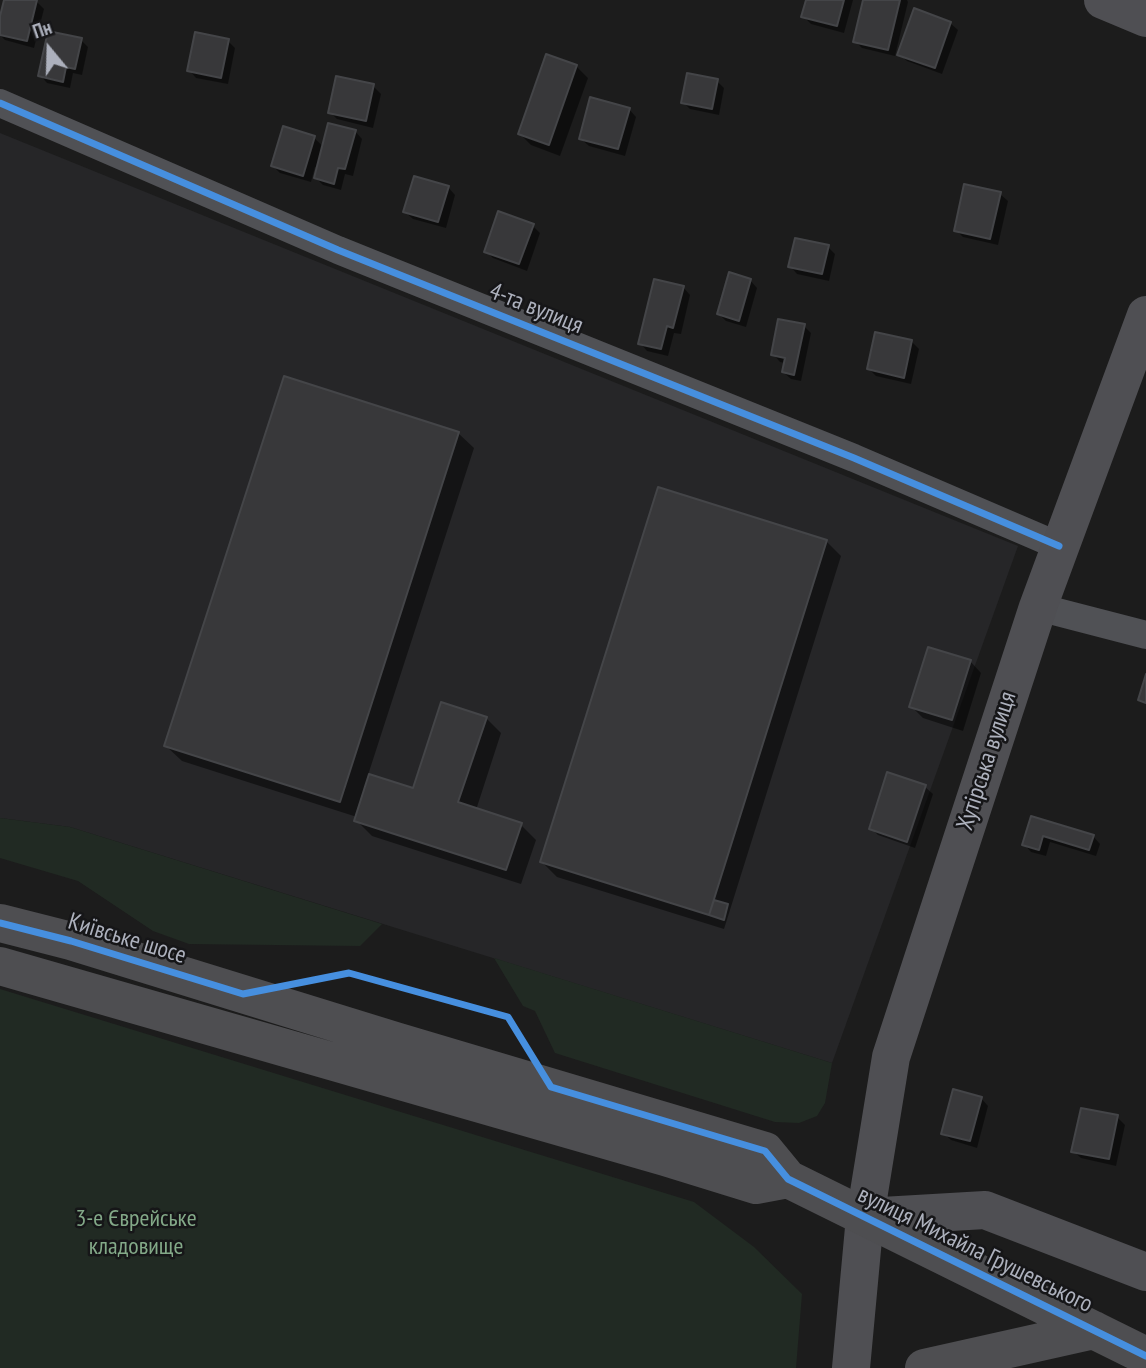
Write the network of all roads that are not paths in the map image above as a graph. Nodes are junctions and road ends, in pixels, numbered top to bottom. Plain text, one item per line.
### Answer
1 (1103, 0) edge
2 (1146, 18) edge
3 (0, 103) edge
4 (1146, 314) edge
5 (1059, 545) junction
6 (1038, 607) junction
7 (1146, 635) edge
8 (0, 923) edge
9 (0, 966) edge
10 (788, 1179) junction
11 (865, 1217) junction
12 (1146, 1272) edge
13 (1094, 1330) junction
14 (1146, 1356) edge
15 (851, 1368) edge
16 (924, 1368) edge

1 - 2 main road
3 - 5 street, 4-та вулиця
4 - 5 main road, Хутірська вулиця
5 - 6 main road, Хутірська вулиця
6 - 7 street
6 - 11 main road, Хутірська вулиця
8 - 10 main road, Київське шосе
9 - 10 main road
10 - 11 main road, вулиця Михайла Грушевського
11 - 12 main road
11 - 13 main road, вулиця Михайла Грушевського
11 - 15 main road, Хутірська вулиця
13 - 14 main road, вулиця Михайла Грушевського
13 - 16 main road

